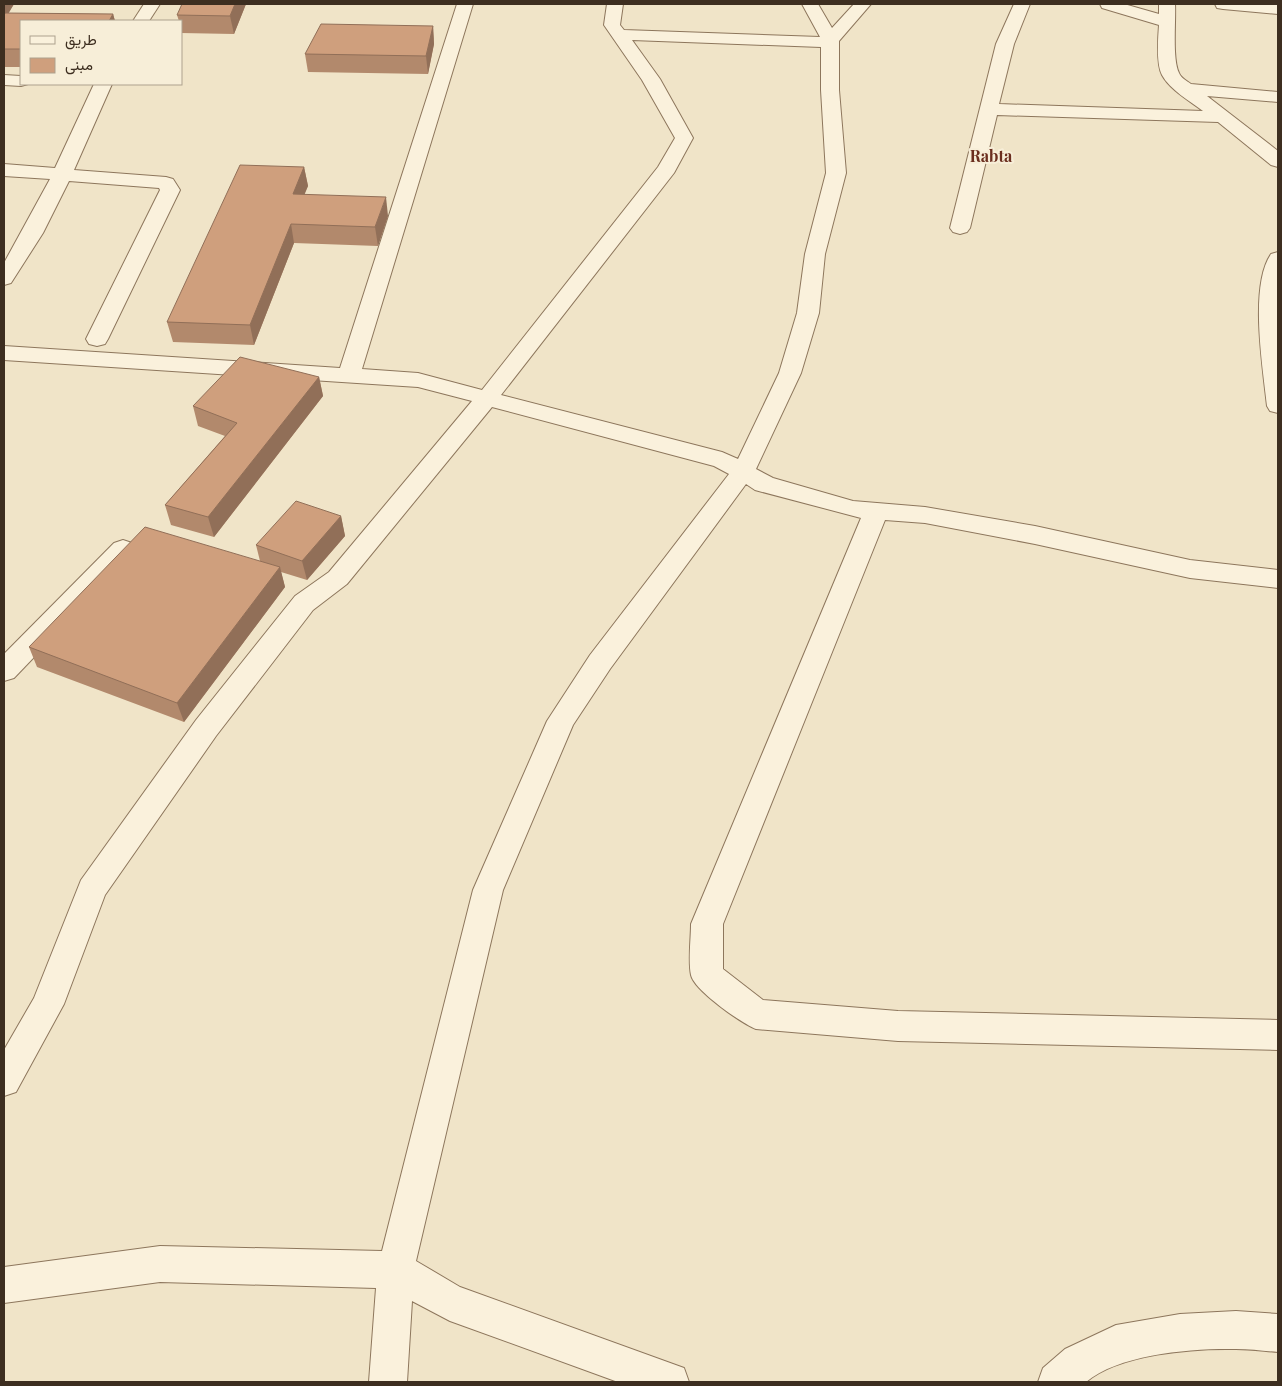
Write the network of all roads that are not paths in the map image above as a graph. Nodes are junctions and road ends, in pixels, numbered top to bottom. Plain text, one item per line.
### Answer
1 (152, 4) edge
2 (465, 4) edge
3 (615, 4) edge
4 (810, 4) edge
5 (863, 4) edge
6 (1022, 4) edge
7 (1108, 4) edge
8 (1167, 4) edge
9 (1223, 4) edge
10 (1278, 9) edge
11 (142, 20) edge
12 (1166, 22) junction
13 (620, 35) junction
14 (830, 41) junction
15 (4, 80) edge
16 (20, 81) edge
17 (103, 85) edge
18 (1186, 89) junction
19 (1278, 97) edge
20 (990, 109) junction
21 (1224, 117) junction
22 (1278, 159) edge
23 (4, 170) edge
24 (63, 174) junction
25 (960, 228) dead end
26 (13, 252) edge
27 (1278, 258) edge
28 (4, 279) edge
29 (97, 339) dead end
30 (4, 353) edge
31 (349, 376) junction
32 (487, 398) junction
33 (1278, 406) edge
34 (744, 472) junction
35 (876, 511) junction
36 (123, 549) edge
37 (1278, 579) edge
38 (4, 671) edge
39 (1278, 1035) edge
40 (4, 1081) edge
41 (396, 1270) junction
42 (4, 1285) edge
43 (1278, 1333) edge
44 (388, 1382) edge
45 (670, 1382) edge
46 (1057, 1382) edge

1 - 11 street
2 - 31 street
3 - 13 street
4 - 14 street
5 - 14 street
6 - 20 street
7 - 12 street
8 - 12 street
9 - 10 street
12 - 18 street
13 - 14 street
13 - 32 street
14 - 34 street
15 - 16 street
17 - 24 street
18 - 19 street
18 - 21 street
20 - 21 street
20 - 25 street
21 - 22 street
23 - 24 street
24 - 26 street
24 - 29 street
26 - 28 street
27 - 33 street
30 - 31 street
31 - 32 street
32 - 34 street
32 - 40 street
34 - 35 street
34 - 41 street
35 - 37 street
35 - 39 street
36 - 38 street
41 - 42 street
41 - 44 street
41 - 45 street
43 - 46 street

